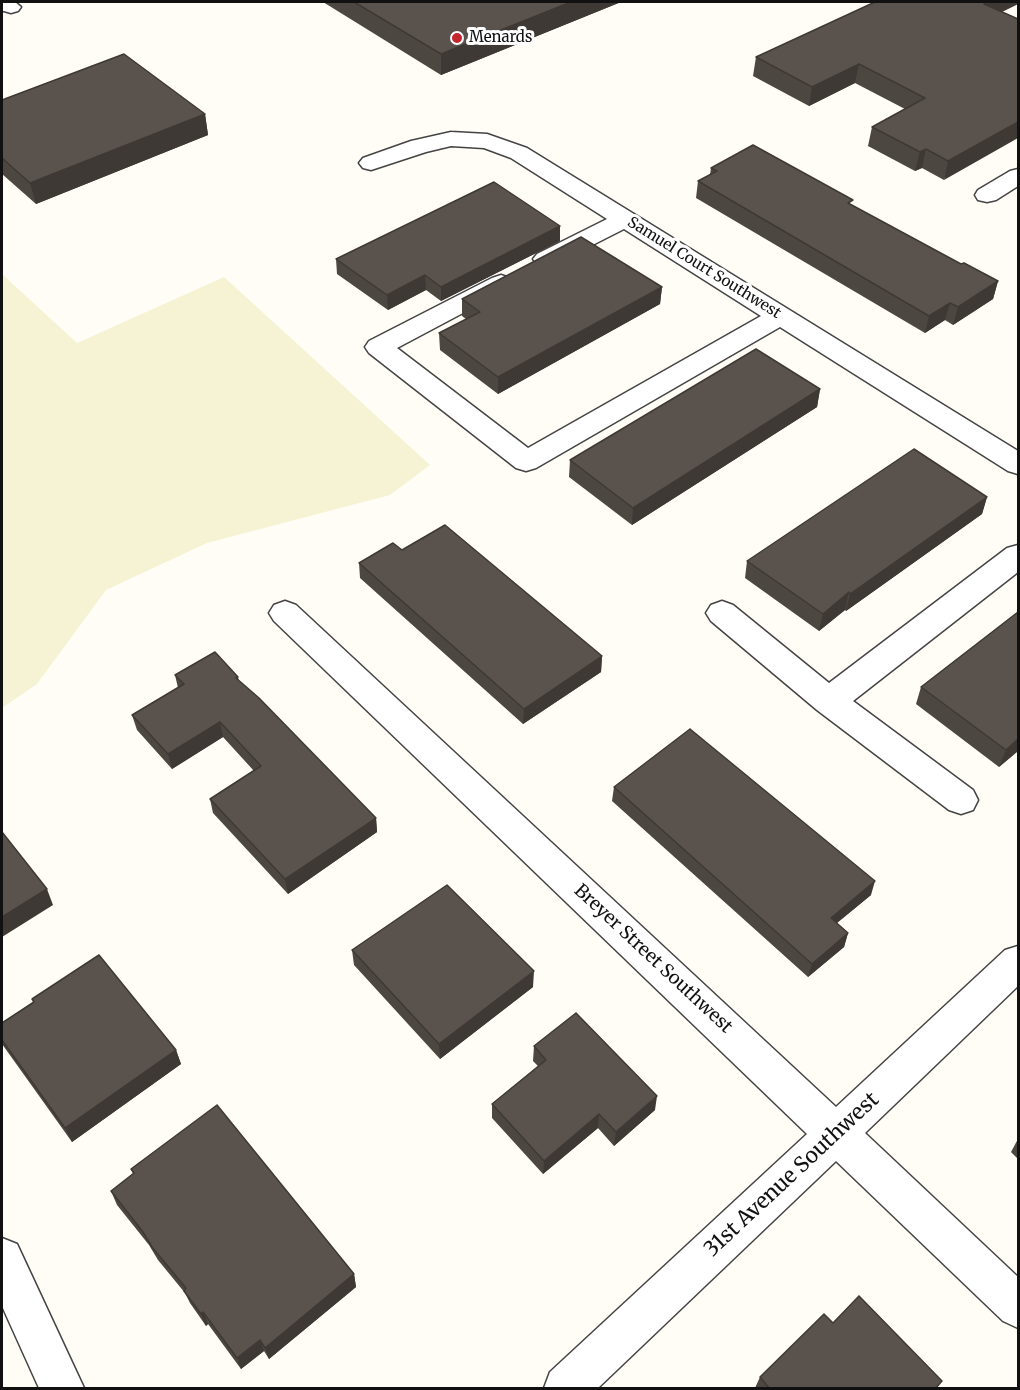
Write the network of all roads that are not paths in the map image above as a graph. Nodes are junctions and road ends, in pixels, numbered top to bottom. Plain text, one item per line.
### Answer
1 (372, 163) dead end
2 (1018, 176) edge
3 (987, 195) dead end
4 (625, 219) junction
5 (780, 316) junction
6 (1018, 464) edge
7 (1018, 556) edge
8 (285, 613) dead end
9 (722, 613) dead end
10 (829, 701) junction
11 (961, 800) dead end
12 (1018, 962) edge
13 (837, 1133) junction
14 (2, 1259) edge
15 (1018, 1306) edge
16 (62, 1389) edge
17 (566, 1389) edge

1 - 4 street, Samuel Court Southwest
2 - 3 street
4 - 5 street, Samuel Court Southwest
4 - 5 street
5 - 6 street, Samuel Court Southwest
7 - 10 street
8 - 13 street, Breyer Street Southwest
9 - 10 street
10 - 11 street
12 - 13 street, 31st Avenue Southwest
13 - 15 street, Breyer Street Southwest
13 - 17 street, 31st Avenue Southwest
14 - 16 street

